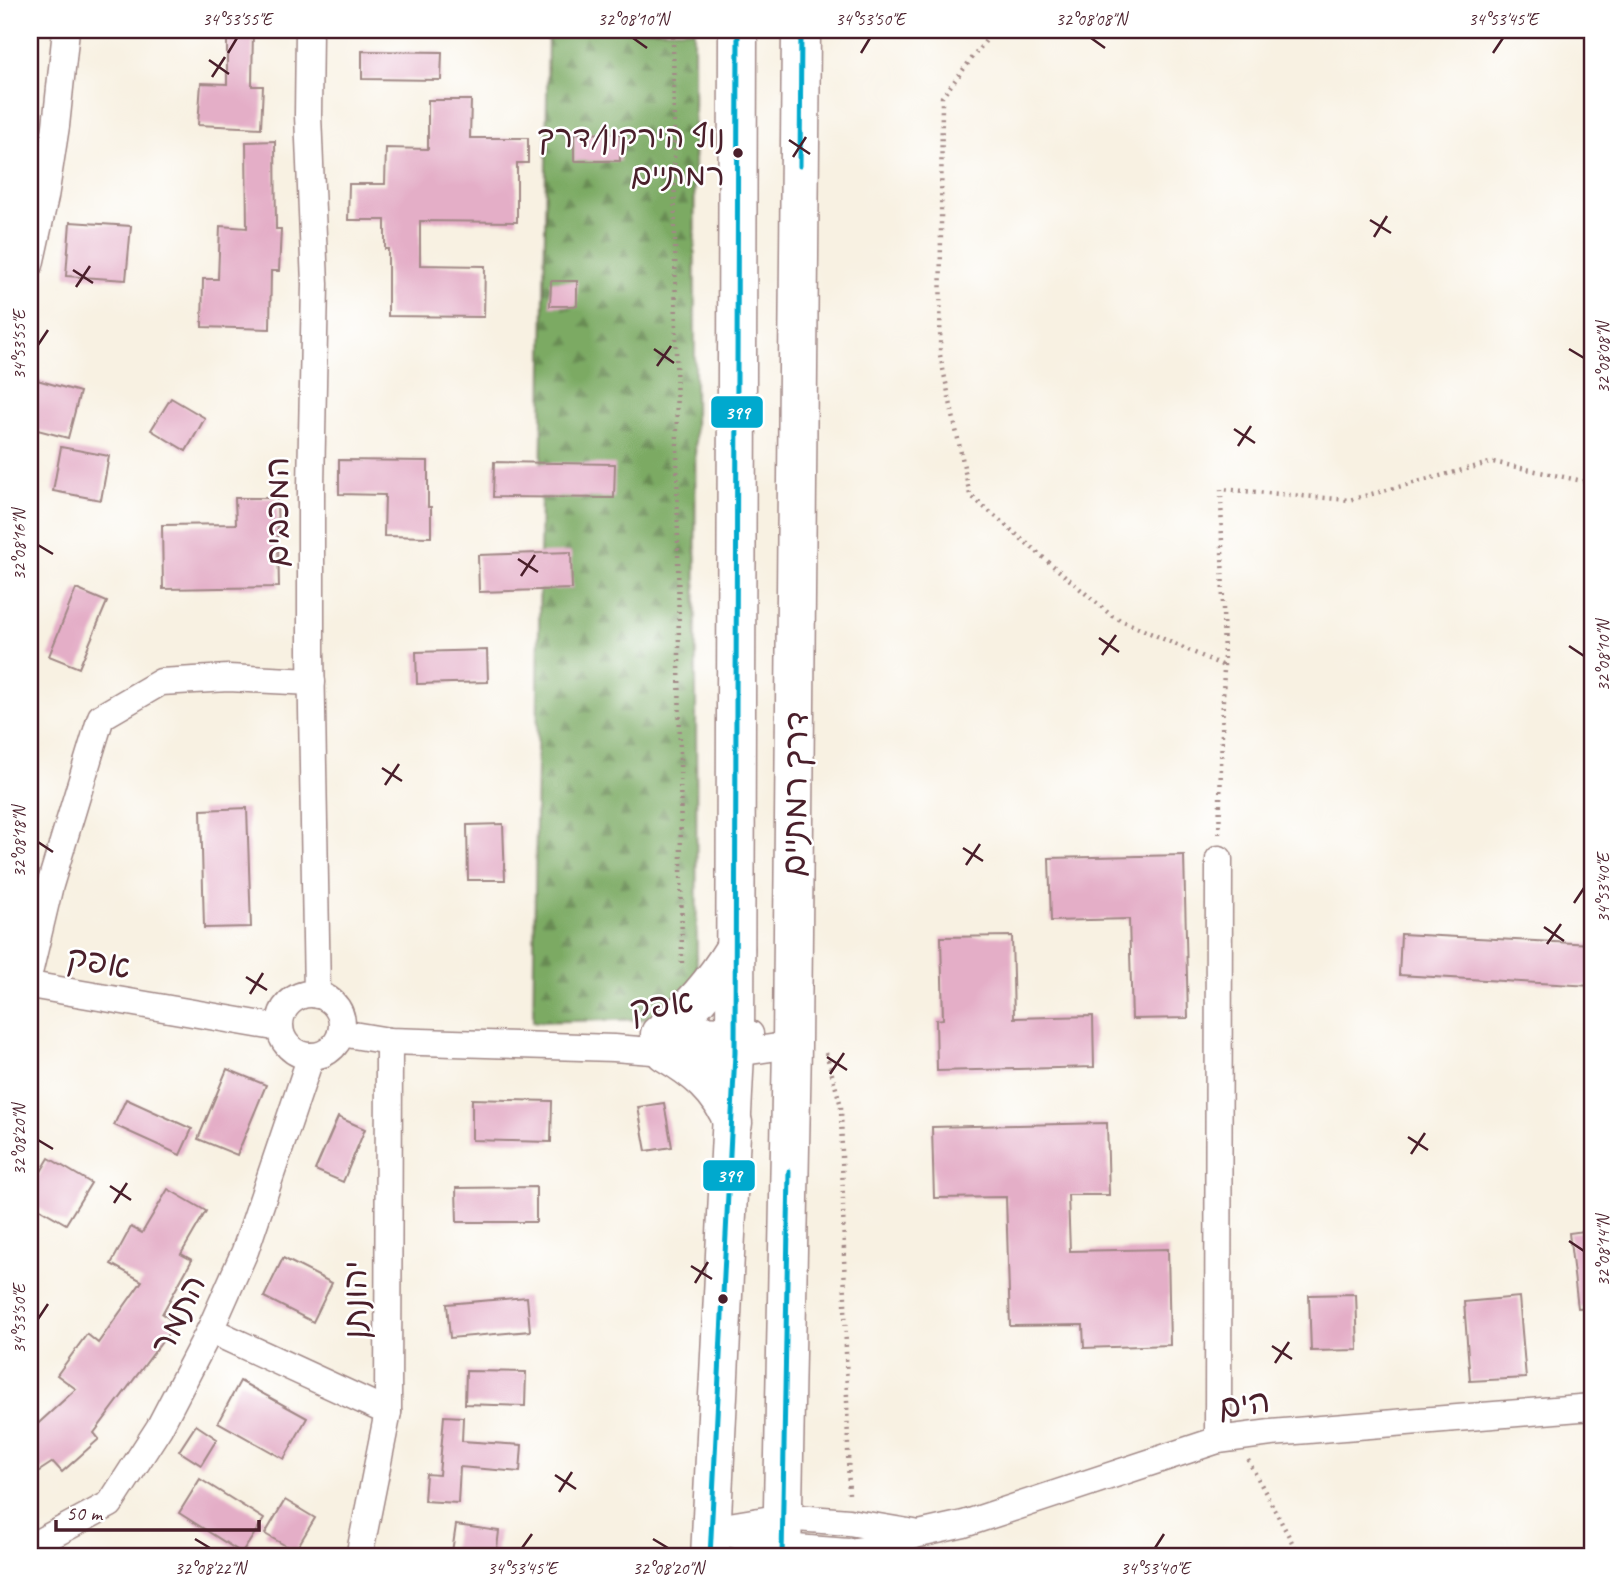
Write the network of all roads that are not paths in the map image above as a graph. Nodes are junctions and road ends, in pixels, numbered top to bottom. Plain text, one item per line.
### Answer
1 (66, 30) edge
2 (309, 30) edge
3 (738, 30) edge
4 (801, 31) edge
5 (30, 265) edge
6 (312, 682) junction
7 (1219, 859) road end
8 (735, 948) junction
9 (30, 969) edge
10 (30, 985) edge
11 (317, 995) junction
12 (280, 1028) junction
13 (341, 1033) junction
14 (389, 1041) junction
15 (735, 1041) junction
16 (663, 1043) junction
17 (809, 1049) junction
18 (311, 1056) junction
19 (733, 1123) junction
20 (210, 1330) junction
21 (1592, 1407) edge
22 (388, 1412) junction
23 (1227, 1439) junction
24 (919, 1534) junction
25 (783, 1540) edge
26 (711, 1543) edge
27 (30, 1547) edge
28 (359, 1557) edge

1 - 5 street
2 - 6 street, המכבים
3 - 8 main road, דרך רמתיים
4 - 17 main road, דרך רמתיים
6 - 9 street
6 - 11 street, המכבים
7 - 23 street
8 - 15 main road, דרך רמתיים
8 - 16 main road
10 - 12 street, אפק
11 - 12 street
11 - 13 street
12 - 18 street
13 - 14 street, אפק
13 - 18 street
14 - 16 street, אפק
14 - 22 street, יהונתן
15 - 16 street, אפק
15 - 17 street, אפק
15 - 19 main road, דרך רמתיים
16 - 19 main road
17 - 25 main road, דרך רמתיים
18 - 20 street, התמר
19 - 26 main road, דרך רמתיים
20 - 22 street
20 - 27 street, התמר
21 - 23 street, הים
22 - 28 street, יהונתן
23 - 24 street, הים
24 - 25 street, הים
24 - 25 street, הים
25 - 26 street, הים

